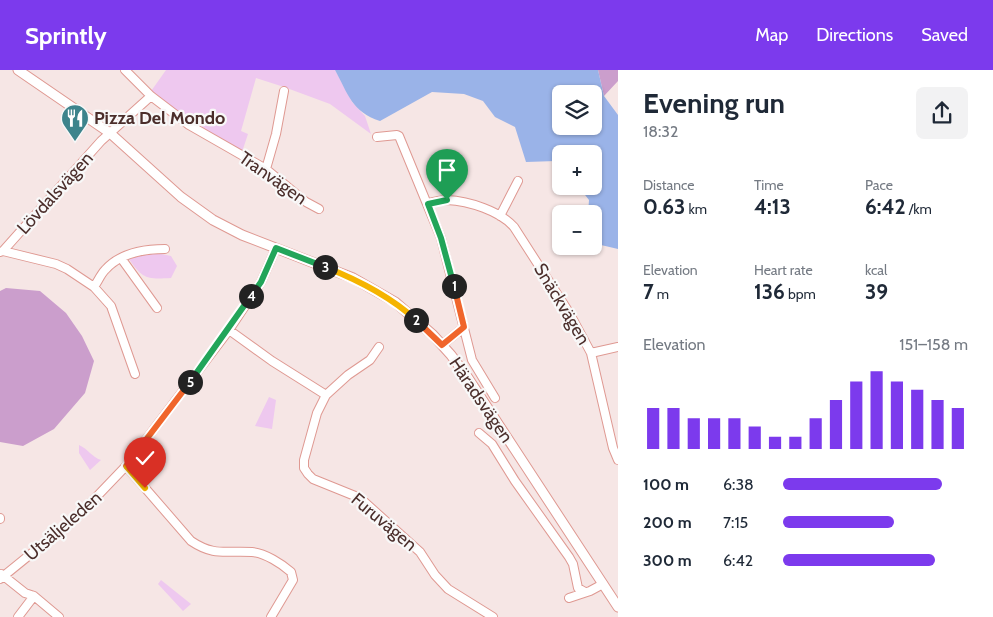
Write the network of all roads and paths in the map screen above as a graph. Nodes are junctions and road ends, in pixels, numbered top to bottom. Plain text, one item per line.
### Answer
1 (18, 70) edge
2 (124, 70) edge
3 (284, 91) dead end
4 (151, 96) junction
5 (110, 134) junction
6 (377, 137) dead end
7 (266, 169) junction
8 (518, 181) dead end
9 (428, 204) junction
10 (319, 210) dead end
11 (500, 216) junction
12 (276, 248) junction
13 (165, 249) dead end
14 (2, 251) edge
15 (121, 258) junction
16 (94, 287) junction
17 (157, 308) dead end
18 (464, 327) junction
19 (229, 330) junction
20 (442, 345) junction
21 (618, 347) edge
22 (378, 348) dead end
23 (591, 353) junction
24 (135, 374) dead end
25 (326, 395) junction
26 (495, 398) dead end
27 (479, 432) dead end
28 (618, 460) edge
29 (126, 466) junction
30 (1, 576) edge
31 (603, 584) junction
32 (585, 592) junction
33 (34, 596) junction
34 (569, 598) dead end
35 (618, 607) edge
36 (18, 617) edge
37 (60, 617) edge
38 (271, 617) edge
39 (493, 617) edge

1 - 5 street, Häradsvägen
2 - 4 street, Tranvägen
3 - 7 street
4 - 5 street
4 - 7 street, Tranvägen
5 - 12 street, Häradsvägen
5 - 14 street, Lövdalsvägen
6 - 9 street
7 - 10 street, Tranvägen
8 - 11 street
9 - 11 street, Snäckvägen
9 - 18 street
11 - 23 street, Snäckvägen
12 - 19 street, Utsäljeleden
12 - 20 street, Häradsvägen
13 - 15 street
14 - 16 street
15 - 16 street
15 - 17 street
16 - 24 street
18 - 20 street
18 - 26 street
19 - 25 street
19 - 29 street, Utsäljeleden
20 - 31 street, Häradsvägen
21 - 23 street
22 - 25 street, Furuvägen
23 - 28 street, Snäckvägen
25 - 39 street, Furuvägen
27 - 32 street, Häradsvägen
29 - 30 street, Utsäljeleden
29 - 38 street
30 - 33 street
31 - 32 street
31 - 35 street, Häradsvägen
32 - 34 street
33 - 36 street
33 - 37 street

